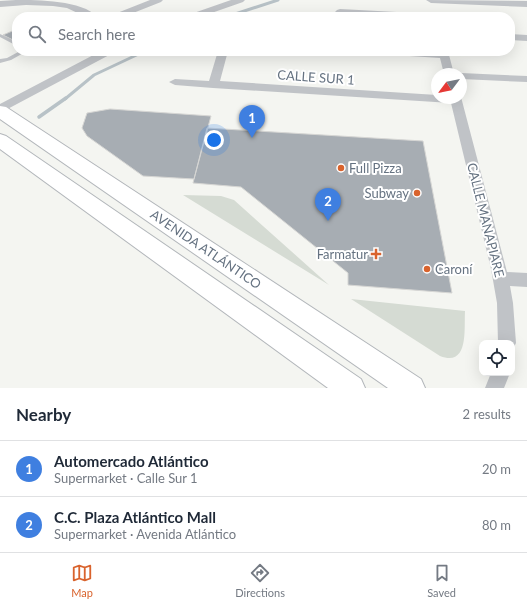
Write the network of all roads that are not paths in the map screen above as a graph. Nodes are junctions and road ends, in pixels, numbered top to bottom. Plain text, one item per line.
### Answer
1 (158, 0) edge
2 (240, 0) edge
3 (430, 0) edge
4 (0, 4) edge
5 (527, 4) edge
6 (83, 12) edge
7 (128, 12) edge
8 (205, 12) edge
9 (433, 12) edge
10 (0, 35) edge
11 (515, 37) edge
12 (527, 38) edge
13 (12, 41) edge
14 (15, 56) edge
15 (100, 56) edge
16 (222, 56) edge
17 (445, 56) edge
18 (0, 61) edge
19 (448, 68) edge
20 (467, 76) edge
21 (527, 79) edge
22 (175, 82) dead end
23 (214, 85) junction
24 (431, 98) edge
25 (457, 104) edge
26 (0, 110) edge
27 (0, 140) edge
28 (147, 209) junction
29 (125, 228) junction
30 (500, 278) junction
31 (527, 280) edge
32 (507, 340) edge
33 (500, 376) edge
34 (351, 388) edge
35 (411, 388) edge
36 (494, 388) edge

1 - 7 street
2 - 8 street
3 - 5 street
3 - 9 street
4 - 6 street
10 - 13 lane
11 - 12 street
14 - 18 lane
15 - 26 street
16 - 23 street
17 - 19 street
20 - 21 street
22 - 23 street, CALLE SUR 1
23 - 24 street, CALLE SUR 1
25 - 30 street, CALLE MANAPIARE
26 - 28 main road, AVENIDA ATLÁNTICO
27 - 29 main road
28 - 29 main road
28 - 35 main road, AVENIDA ATLÁNTICO
29 - 34 main road
30 - 31 street
30 - 32 street, CALLE MANAPIARE
33 - 36 street

